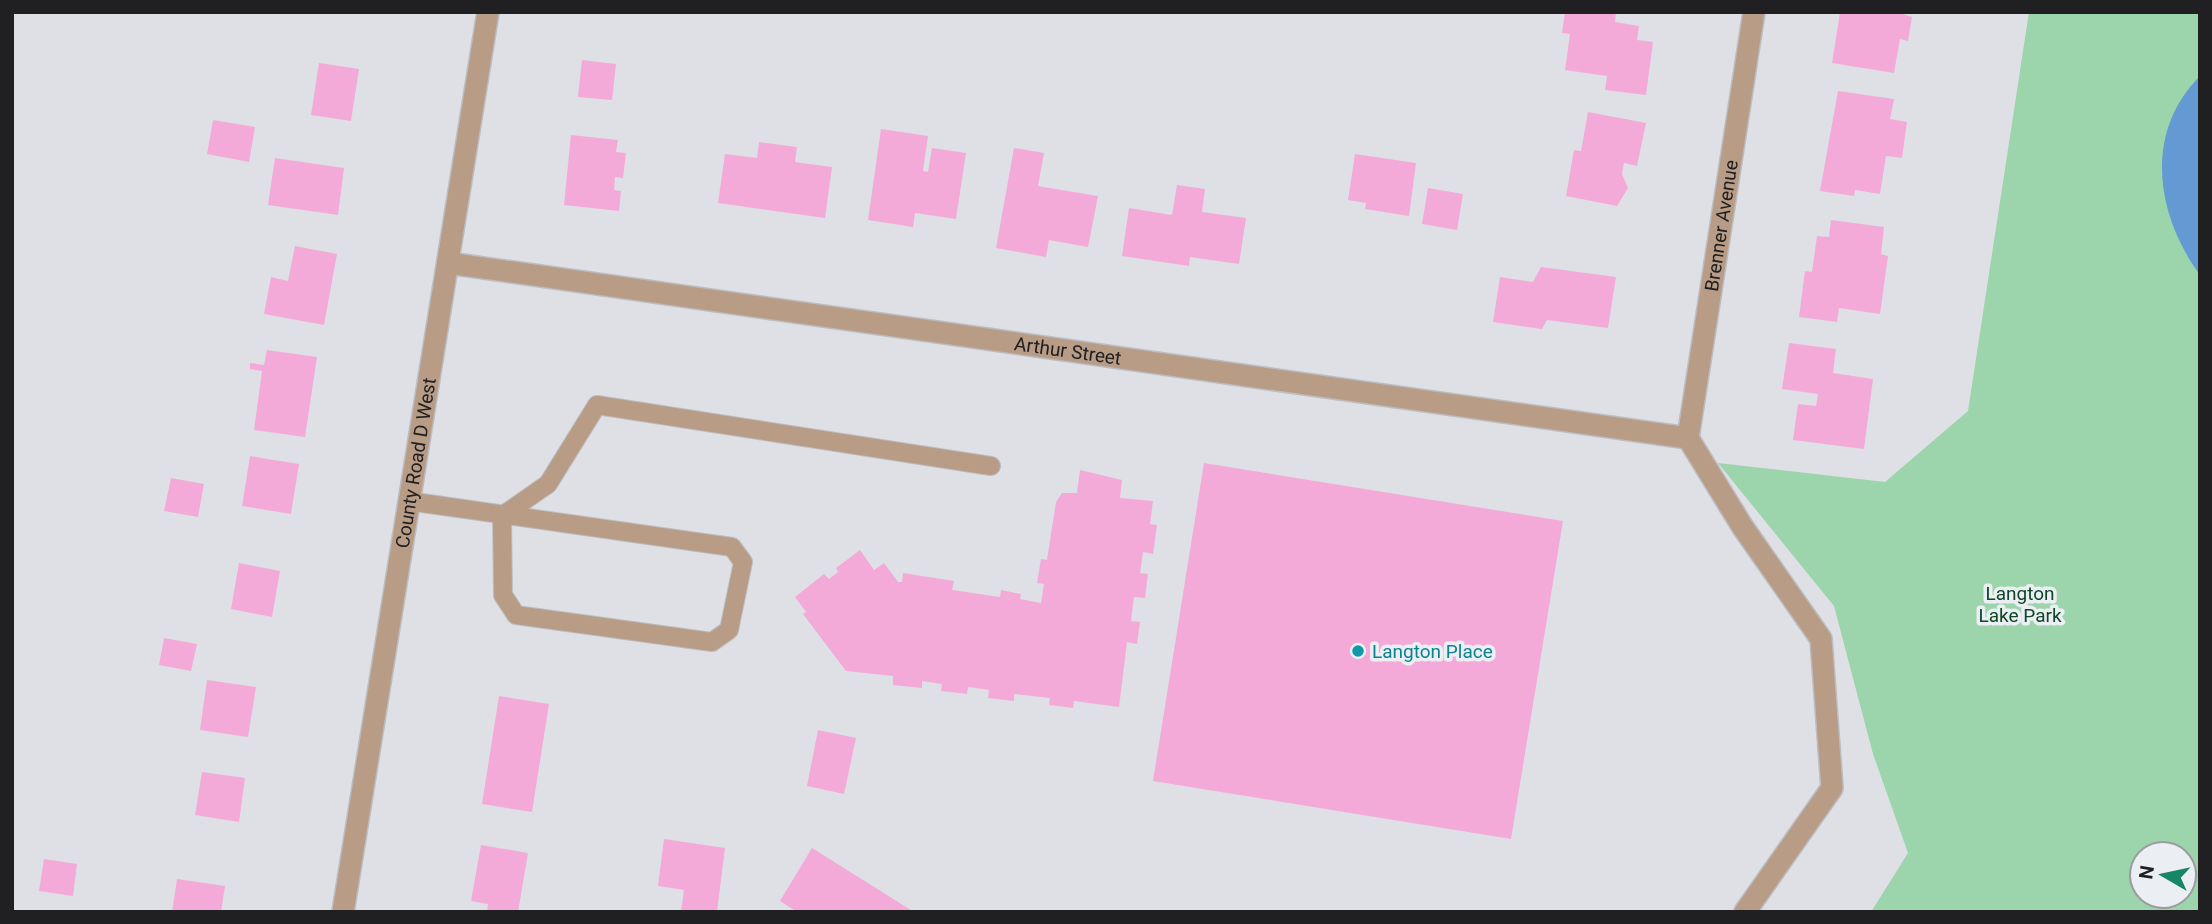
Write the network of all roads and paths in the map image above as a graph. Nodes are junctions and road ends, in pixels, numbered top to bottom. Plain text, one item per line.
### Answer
1 (488, 12) edge
2 (1754, 12) edge
3 (448, 263) junction
4 (1688, 438) junction
5 (991, 466) dead end
6 (408, 501) junction
7 (502, 516) junction
8 (1742, 911) edge
9 (343, 912) edge

1 - 3 street, County Road D West
2 - 4 street, Brenner Avenue
3 - 4 street, Arthur Street
3 - 6 street, County Road D West
4 - 8 street
5 - 7 lane
6 - 7 lane
6 - 9 street, County Road D West
7 - 7 lane

